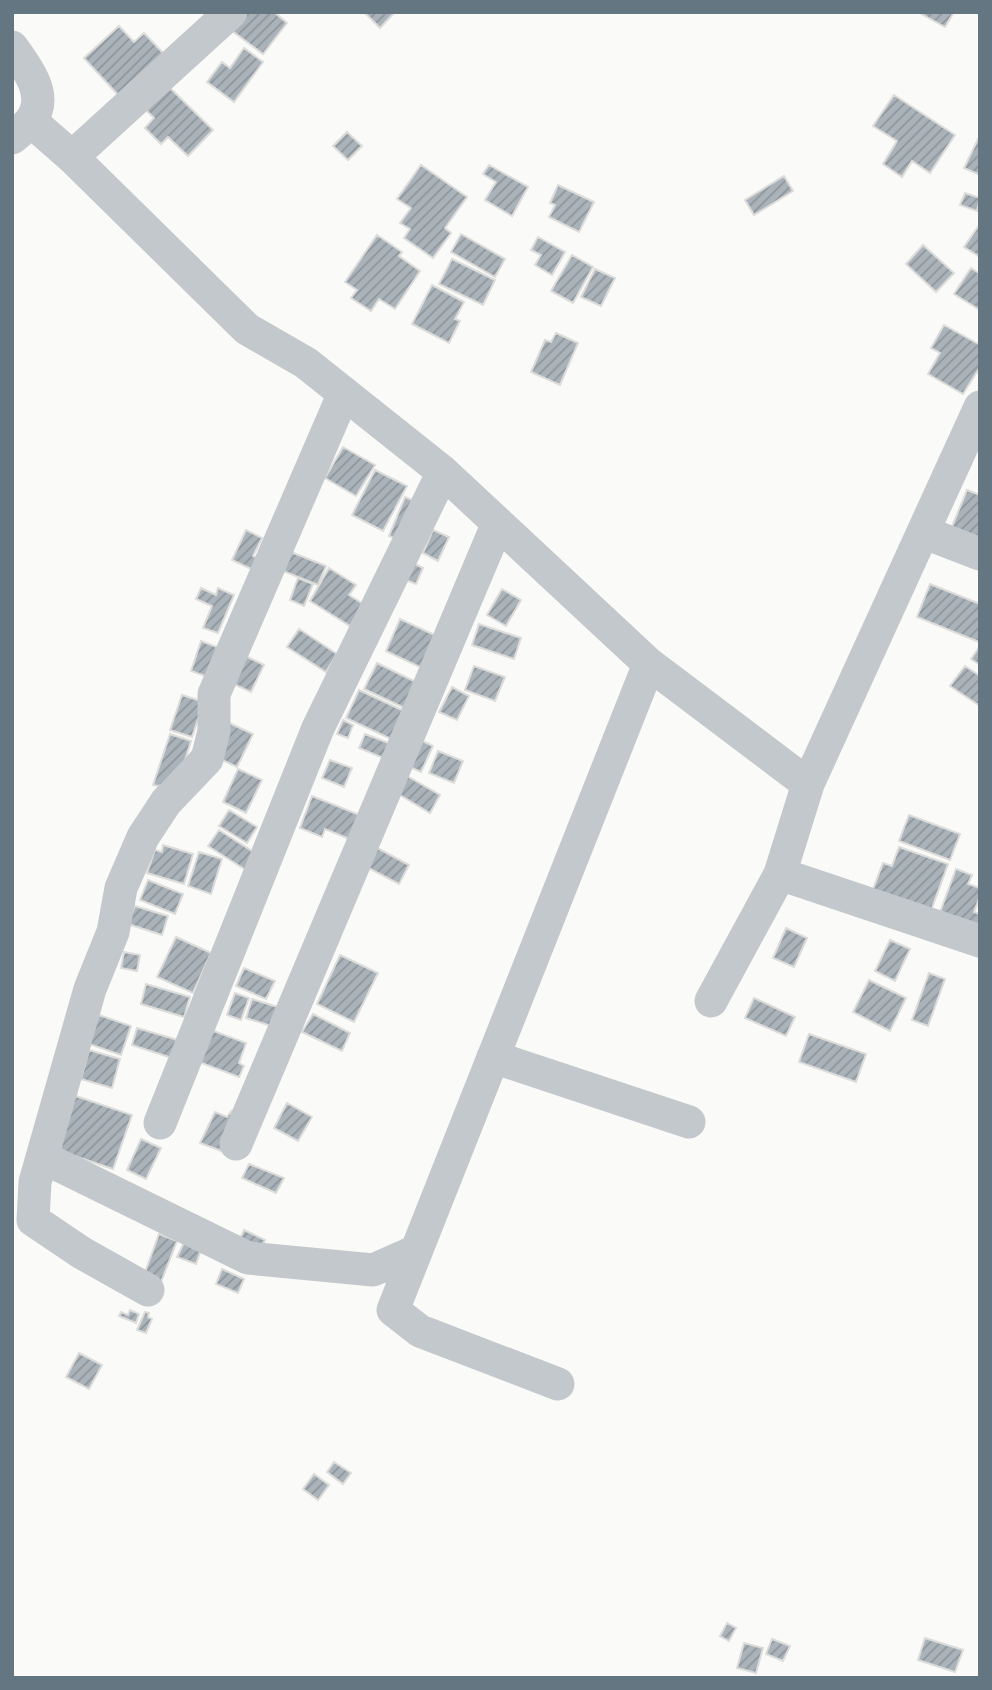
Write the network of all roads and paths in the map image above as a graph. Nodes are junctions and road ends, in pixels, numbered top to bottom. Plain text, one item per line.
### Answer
1 (231, 12) edge
2 (12, 47) edge
3 (22, 130) edge
4 (72, 157) junction
5 (344, 393) junction
6 (980, 407) edge
7 (443, 472) junction
8 (498, 523) junction
9 (923, 532) junction
10 (980, 554) edge
11 (649, 664) junction
12 (808, 784) junction
13 (780, 874) junction
14 (980, 941) edge
15 (711, 1001) dead end
16 (493, 1057) junction
17 (689, 1122) dead end
18 (160, 1123) dead end
19 (236, 1144) dead end
20 (42, 1157) junction
21 (416, 1251) junction
22 (148, 1290) dead end
23 (558, 1384) dead end

1 - 4 street
2 - 3 street
3 - 4 street
4 - 5 street
5 - 7 street
5 - 20 street
6 - 9 street
7 - 8 street
7 - 18 street
8 - 11 street
8 - 19 street
9 - 10 street
9 - 12 street
11 - 12 street
11 - 16 street
12 - 13 street
13 - 14 street
13 - 15 street
16 - 17 street
16 - 21 street
20 - 21 street
20 - 22 street
21 - 23 street

